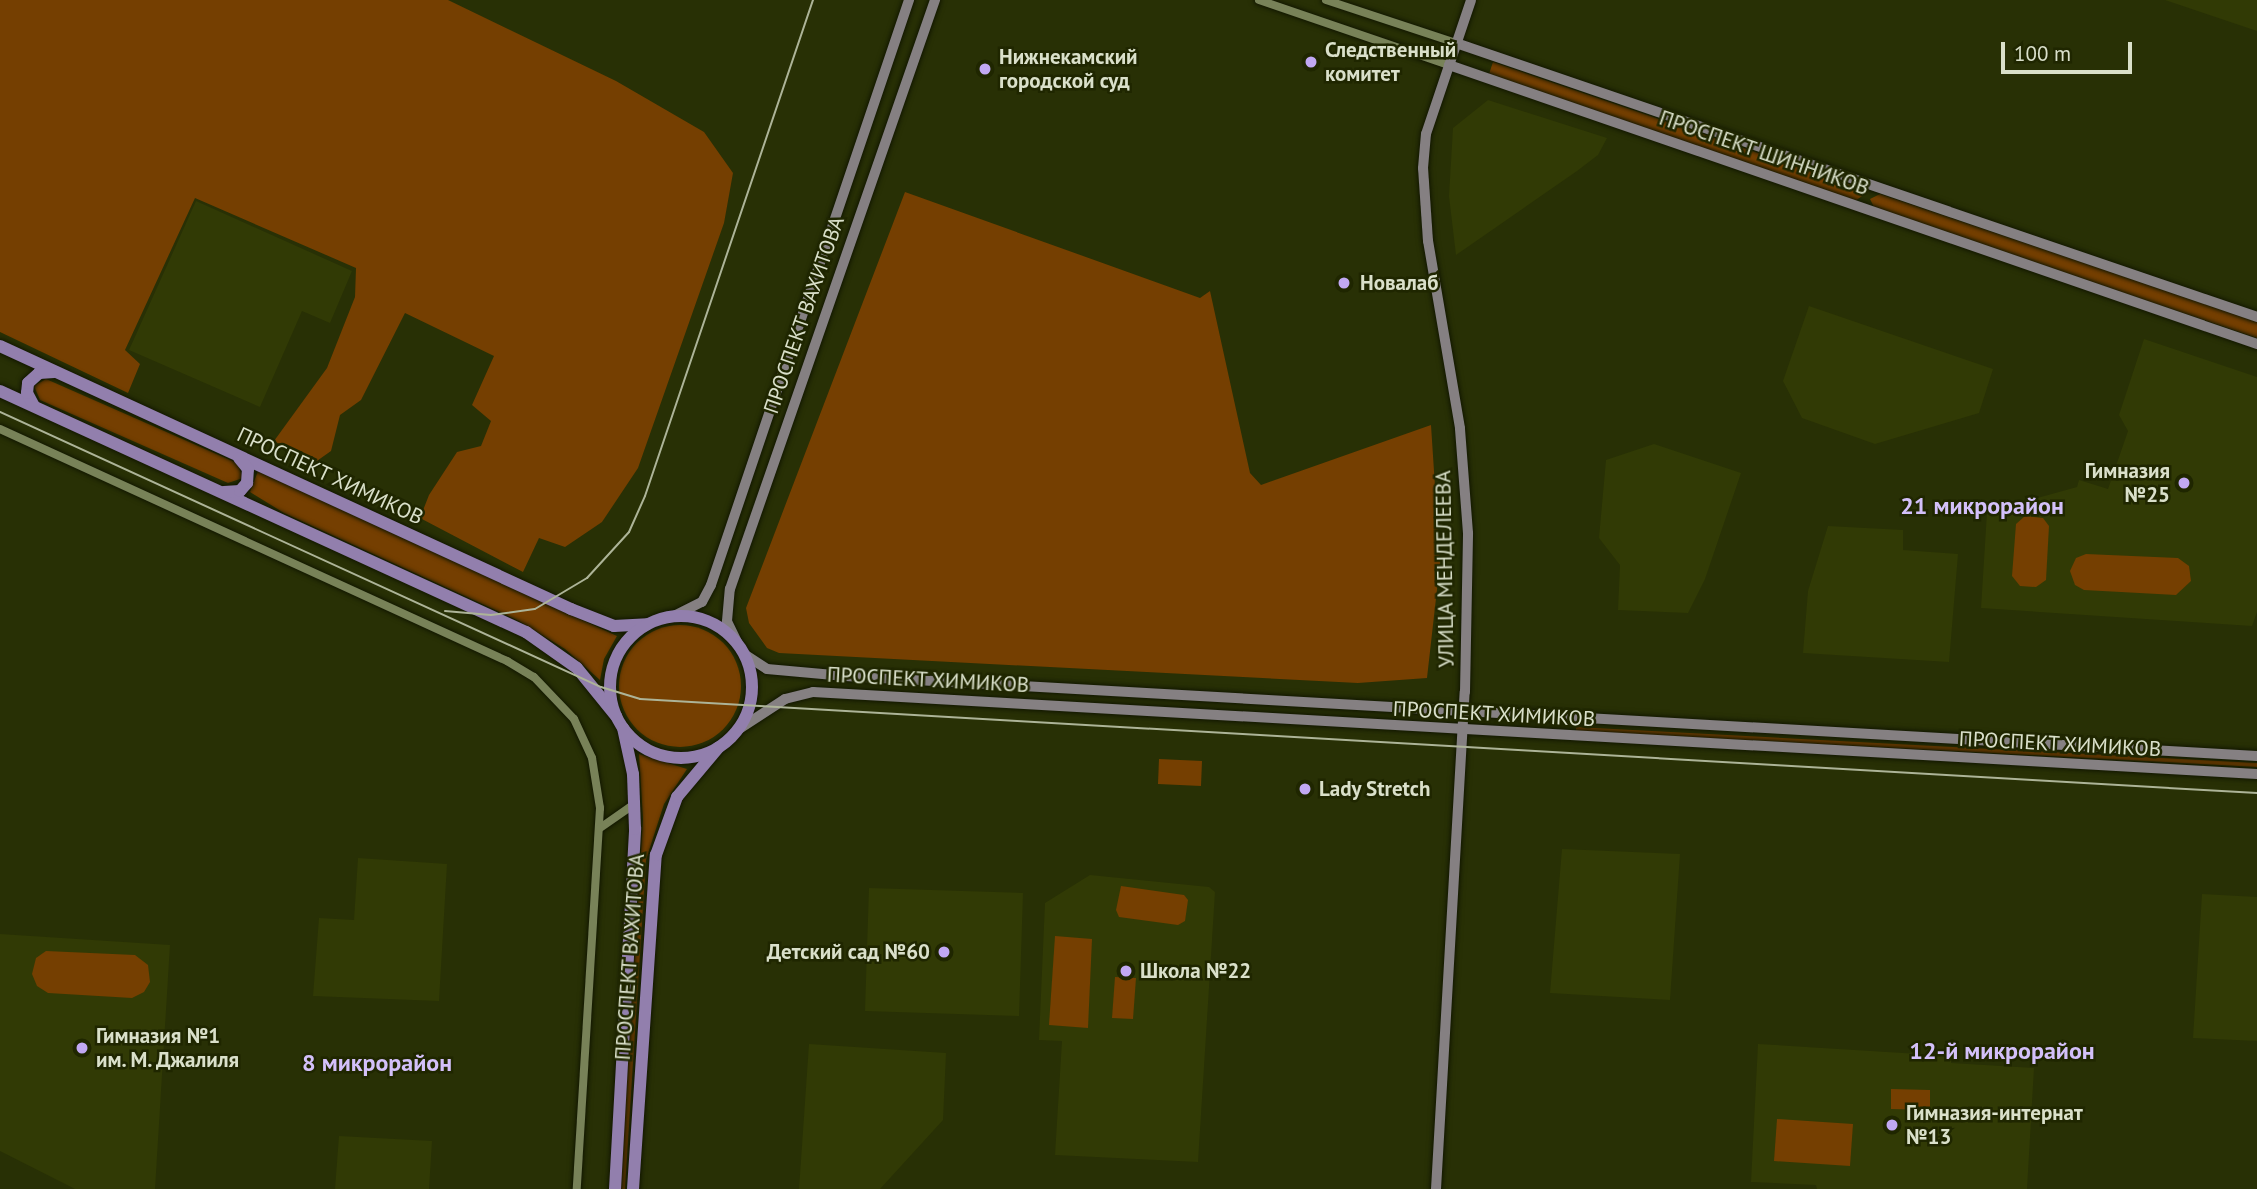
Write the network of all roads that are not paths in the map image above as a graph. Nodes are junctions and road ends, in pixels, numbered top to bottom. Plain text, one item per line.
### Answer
1 (909, 0) edge
2 (935, 0) edge
3 (1259, 0) edge
4 (1326, 0) edge
5 (1471, 0) edge
6 (1456, 43) junction
7 (1484, 53) junction
8 (1449, 65) junction
9 (1476, 74) junction
10 (1870, 185) junction
11 (1862, 207) junction
12 (2257, 317) edge
13 (2257, 344) edge
14 (0, 346) edge
15 (57, 373) junction
16 (0, 391) edge
17 (37, 408) junction
18 (0, 429) edge
19 (233, 453) junction
20 (224, 492) junction
21 (676, 615) junction
22 (647, 624) junction
23 (741, 649) junction
24 (1248, 700) junction
25 (1464, 714) junction
26 (1248, 718) junction
27 (1554, 718) junction
28 (620, 722) junction
29 (739, 729) junction
30 (1463, 732) junction
31 (1550, 737) junction
32 (719, 747) junction
33 (2257, 756) edge
34 (2257, 774) edge
35 (635, 802) junction
36 (600, 828) junction
37 (578, 1189) edge
38 (615, 1189) edge
39 (634, 1189) edge
40 (1436, 1189) edge

1 - 21 main road, ПРОСПЕКТ ВАХИТОВА
2 - 23 main road, ПРОСПЕКТ ВАХИТОВА
3 - 8 street, ПРОСПЕКТ ШИННИКОВ
4 - 6 street, ПРОСПЕКТ ШИННИКОВ
5 - 6 main road, УЛИЦА МЕНДЕЛЕЕВА
6 - 7 main road, ПРОСПЕКТ ШИННИКОВ
6 - 8 main road, УЛИЦА МЕНДЕЛЕЕВА
7 - 9 main road
7 - 10 main road, ПРОСПЕКТ ШИННИКОВ
8 - 9 main road, ПРОСПЕКТ ШИННИКОВ
8 - 25 main road, УЛИЦА МЕНДЕЛЕЕВА
9 - 11 main road, ПРОСПЕКТ ШИННИКОВ
10 - 11 main road
10 - 12 main road, ПРОСПЕКТ ШИННИКОВ
11 - 13 main road, ПРОСПЕКТ ШИННИКОВ
14 - 15 main road, ПРОСПЕКТ ХИМИКОВ
15 - 17 main road
15 - 19 main road, ПРОСПЕКТ ХИМИКОВ
16 - 17 main road
17 - 20 main road
18 - 36 street
19 - 20 main road
19 - 22 main road, ПРОСПЕКТ ХИМИКОВ
20 - 28 main road
21 - 22 main road, ПРОСПЕКТ ВАХИТОВА
21 - 23 main road, ПРОСПЕКТ ВАХИТОВА
22 - 28 main road, ПРОСПЕКТ ВАХИТОВА
23 - 24 main road, ПРОСПЕКТ ХИМИКОВ
23 - 29 main road, ПРОСПЕКТ ВАХИТОВА
24 - 25 main road, ПРОСПЕКТ ХИМИКОВ
24 - 26 main road
25 - 27 main road, ПРОСПЕКТ ХИМИКОВ
25 - 30 main road, УЛИЦА МЕНДЕЛЕЕВА
26 - 29 main road, ПРОСПЕКТ ХИМИКОВ
26 - 30 main road, ПРОСПЕКТ ХИМИКОВ
27 - 31 main road
27 - 33 main road, ПРОСПЕКТ ХИМИКОВ
28 - 32 main road, ПРОСПЕКТ ВАХИТОВА
28 - 35 main road, ПРОСПЕКТ ВАХИТОВА
29 - 32 main road, ПРОСПЕКТ ВАХИТОВА
30 - 31 main road, ПРОСПЕКТ ХИМИКОВ
30 - 40 main road, УЛИЦА МЕНДЕЛЕЕВА
31 - 34 main road, ПРОСПЕКТ ХИМИКОВ
32 - 39 main road, ПРОСПЕКТ ВАХИТОВА
35 - 36 street
35 - 38 main road, ПРОСПЕКТ ВАХИТОВА
36 - 37 street

